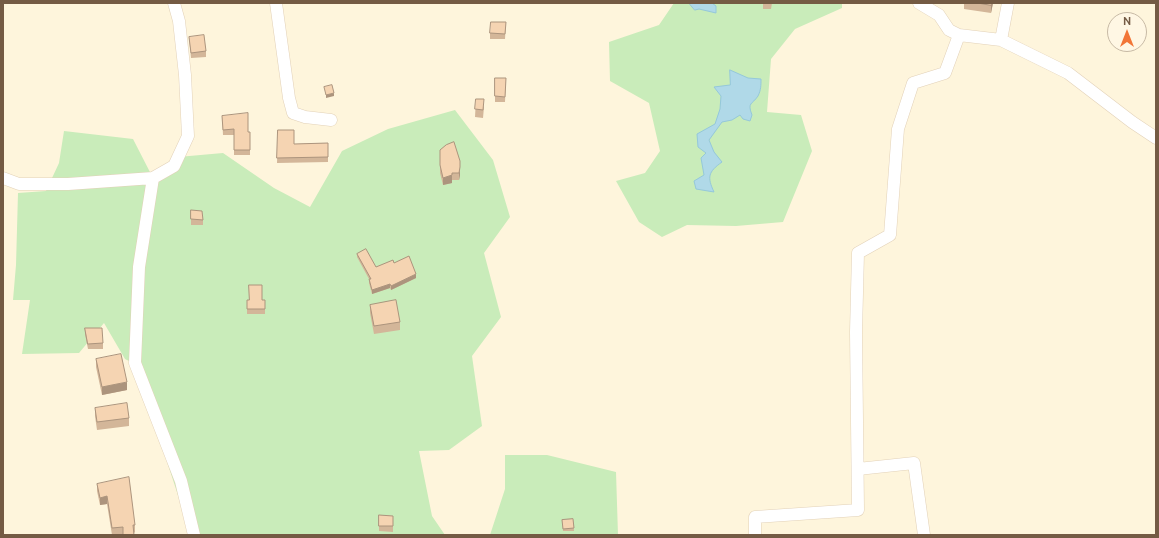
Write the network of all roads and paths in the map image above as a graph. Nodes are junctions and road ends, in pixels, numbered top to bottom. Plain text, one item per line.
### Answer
1 (174, 3) edge
2 (276, 3) edge
3 (919, 3) edge
4 (1008, 3) edge
5 (959, 35) junction
6 (1001, 40) junction
7 (331, 120) dead end
8 (1156, 138) edge
9 (3, 178) edge
10 (153, 178) junction
11 (858, 469) junction
12 (194, 535) edge
13 (756, 535) edge
14 (924, 535) edge

1 - 10 street
2 - 7 street
3 - 5 street
4 - 6 street
5 - 6 street
5 - 11 street
6 - 8 street
9 - 10 street
10 - 12 street
11 - 13 street
11 - 14 street

